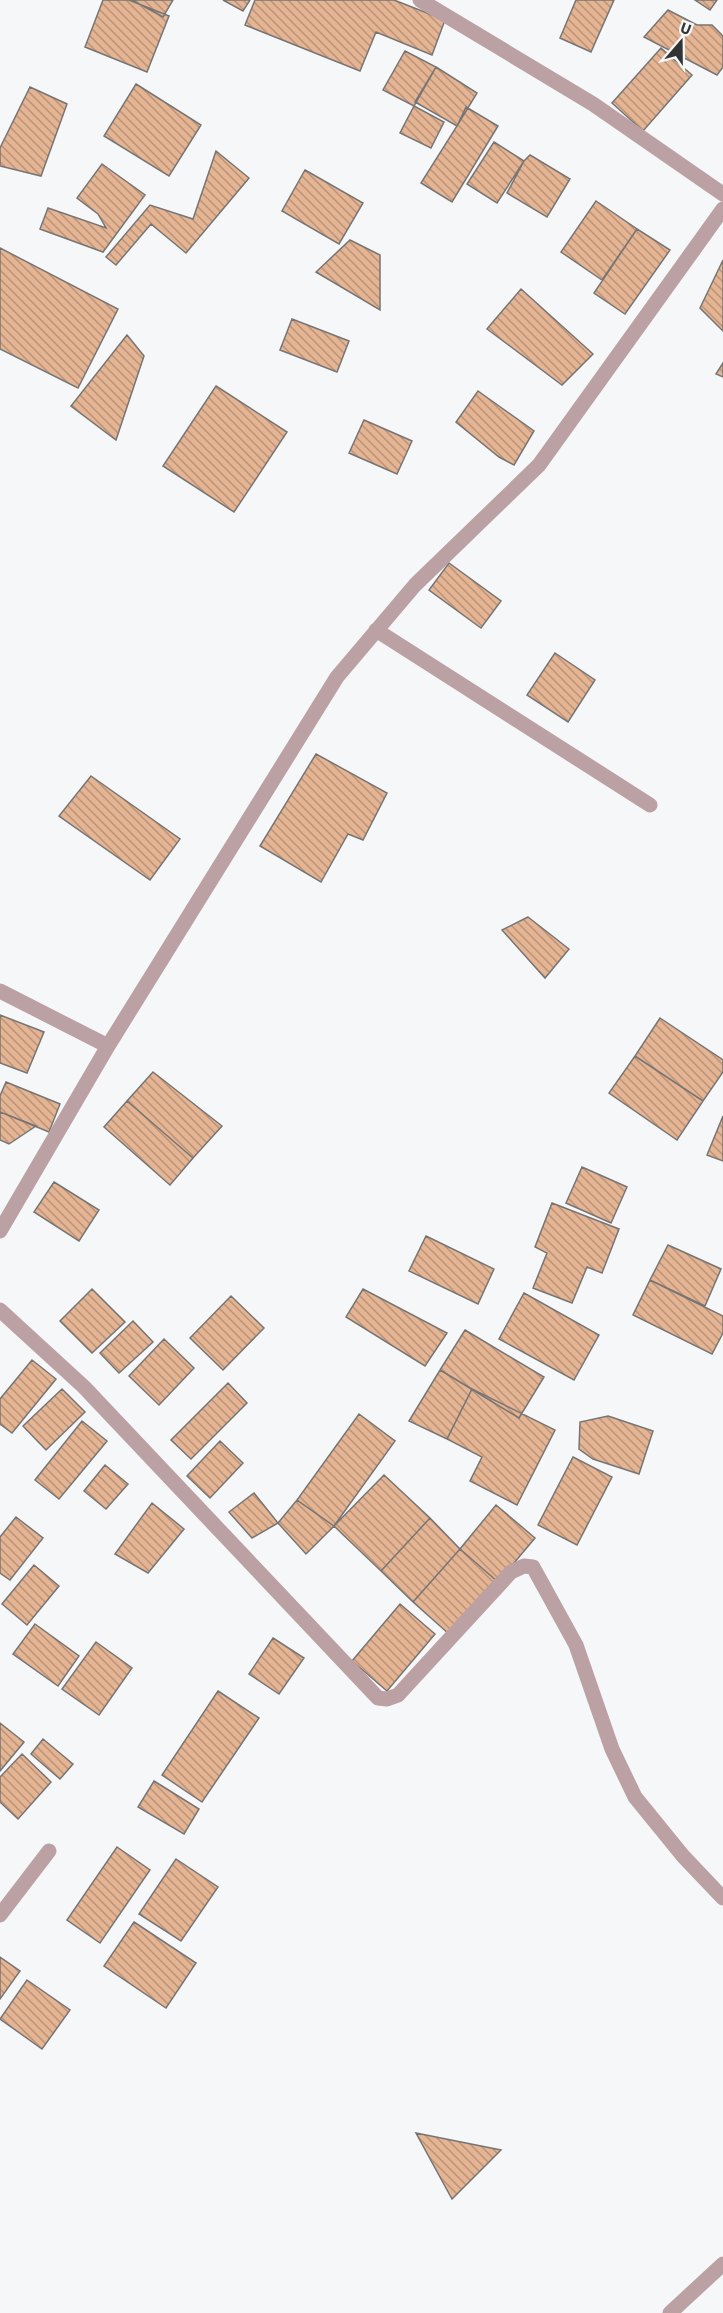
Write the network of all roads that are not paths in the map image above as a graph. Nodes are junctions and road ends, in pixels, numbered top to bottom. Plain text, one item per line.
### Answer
1 (420, 0) edge
2 (723, 194) edge
3 (723, 209) edge
4 (376, 630) junction
5 (650, 805) dead end
6 (0, 991) edge
7 (108, 1046) junction
8 (0, 1230) edge
9 (0, 1310) edge
10 (50, 1851) dead end
11 (723, 1898) edge
12 (0, 1915) edge
13 (723, 2264) edge
14 (670, 2313) edge

1 - 2 street
3 - 4 street
4 - 5 street
4 - 7 street
6 - 7 street
7 - 8 street
9 - 11 street
10 - 12 street
13 - 14 street

